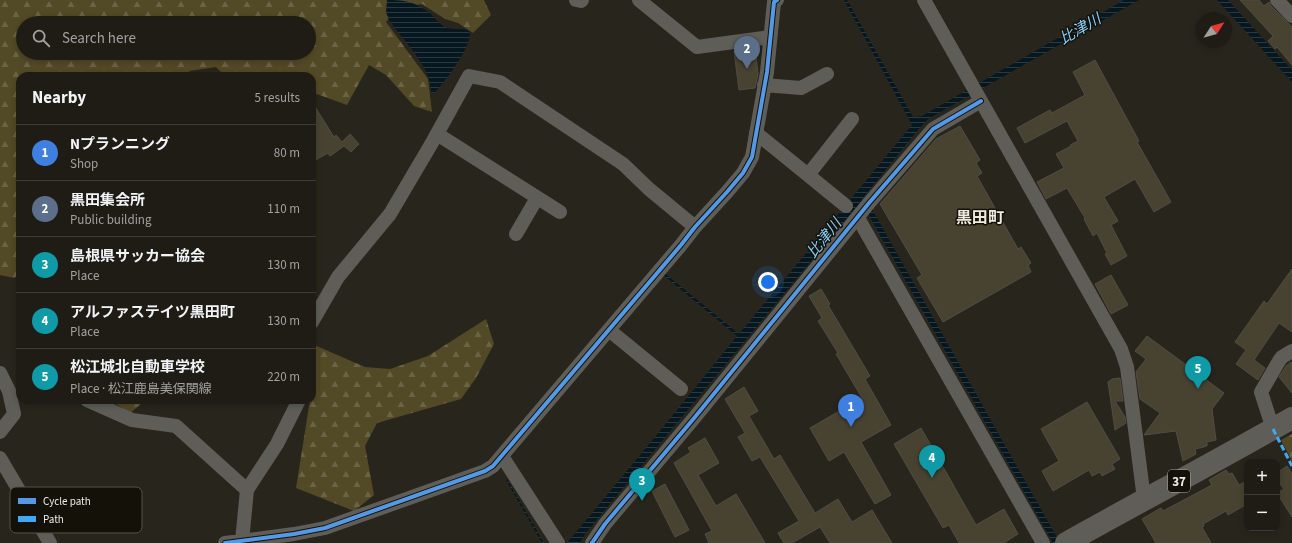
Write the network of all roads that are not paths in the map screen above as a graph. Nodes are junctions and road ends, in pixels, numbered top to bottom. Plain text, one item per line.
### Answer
1 (576, 0) edge
2 (582, 0) edge
3 (639, 0) edge
4 (775, 0) edge
5 (924, 0) edge
6 (1277, 0) edge
7 (1292, 16) edge
8 (770, 37) junction
9 (827, 74) dead end
10 (764, 86) junction
11 (980, 99) junction
12 (852, 119) dead end
13 (756, 133) junction
14 (437, 134) junction
15 (808, 175) junction
16 (537, 198) junction
17 (846, 206) dead end
18 (560, 212) dead end
19 (863, 212) junction
20 (696, 227) junction
21 (516, 234) dead end
22 (316, 315) edge
23 (609, 330) junction
24 (1292, 351) edge
25 (0, 373) edge
26 (14, 387) edge
27 (681, 389) dead end
28 (96, 404) edge
29 (297, 404) edge
30 (1292, 418) edge
31 (1273, 429) junction
32 (0, 432) edge
33 (502, 456) junction
34 (0, 458) edge
35 (17, 487) edge
36 (247, 490) junction
37 (1144, 500) junction
38 (44, 533) edge
39 (235, 542) edge
40 (50, 543) edge
41 (558, 543) edge
42 (592, 543) edge
43 (1043, 543) edge
44 (1066, 543) edge

1 - 2 street
3 - 8 street
4 - 8 street
5 - 11 street
6 - 7 street
8 - 10 street
9 - 10 street
10 - 13 street
11 - 19 street
11 - 37 street
12 - 15 street
13 - 15 street
13 - 20 street
14 - 16 street
14 - 20 street
14 - 22 street
15 - 17 street
16 - 18 street
16 - 21 street
19 - 42 street
19 - 43 street
20 - 23 street
23 - 27 street
23 - 33 street
24 - 31 street
25 - 26 street
26 - 32 street
28 - 36 street
29 - 36 street
30 - 31 main road, 37
31 - 37 main road, 37
33 - 39 street
33 - 41 street
34 - 35 street
36 - 39 street
37 - 44 main road, 37
38 - 40 street

